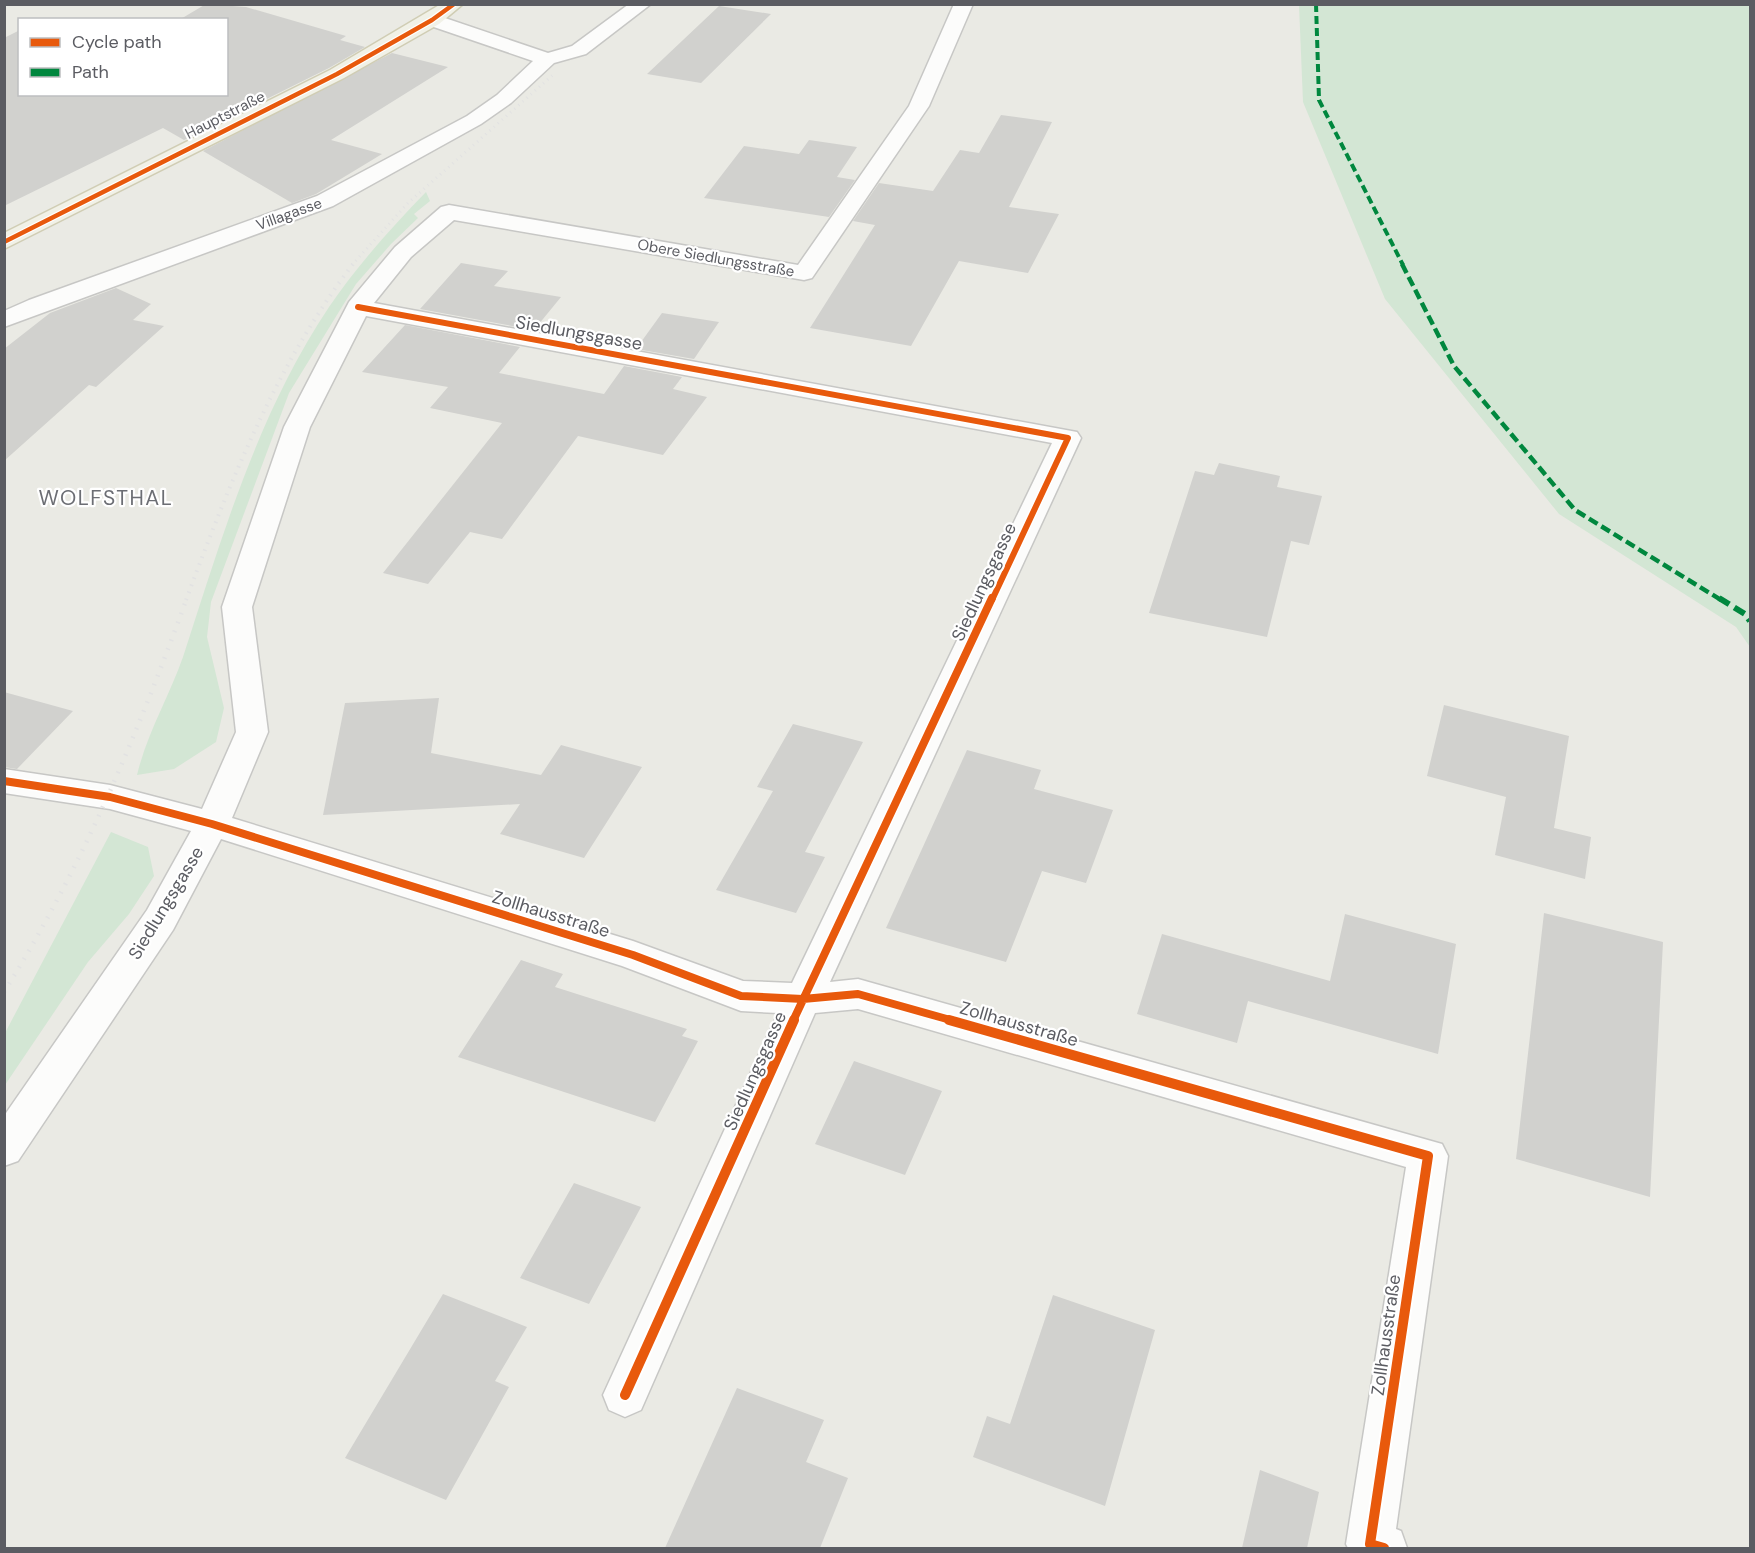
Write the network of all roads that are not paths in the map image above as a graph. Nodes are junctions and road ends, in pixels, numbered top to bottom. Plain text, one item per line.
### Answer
1 (454, 4) edge
2 (642, 4) edge
3 (964, 4) edge
4 (432, 20) junction
5 (547, 59) junction
6 (4, 242) edge
7 (358, 307) junction
8 (4, 320) edge
9 (4, 781) edge
10 (212, 824) junction
11 (803, 999) junction
12 (4, 1149) edge
13 (625, 1395) dead end
14 (1384, 1548) edge

1 - 4 main road, Hauptstraße
2 - 5 street, Villagasse
3 - 7 street, Obere Siedlungsstraße
4 - 5 street
4 - 6 main road, Hauptstraße
5 - 8 street, Villagasse
7 - 10 street, Siedlungsgasse
7 - 11 street, Siedlungsgasse
9 - 10 street, Zollhausstraße
10 - 11 street, Zollhausstraße
10 - 12 street, Siedlungsgasse
11 - 13 street, Siedlungsgasse
11 - 14 street, Zollhausstraße

